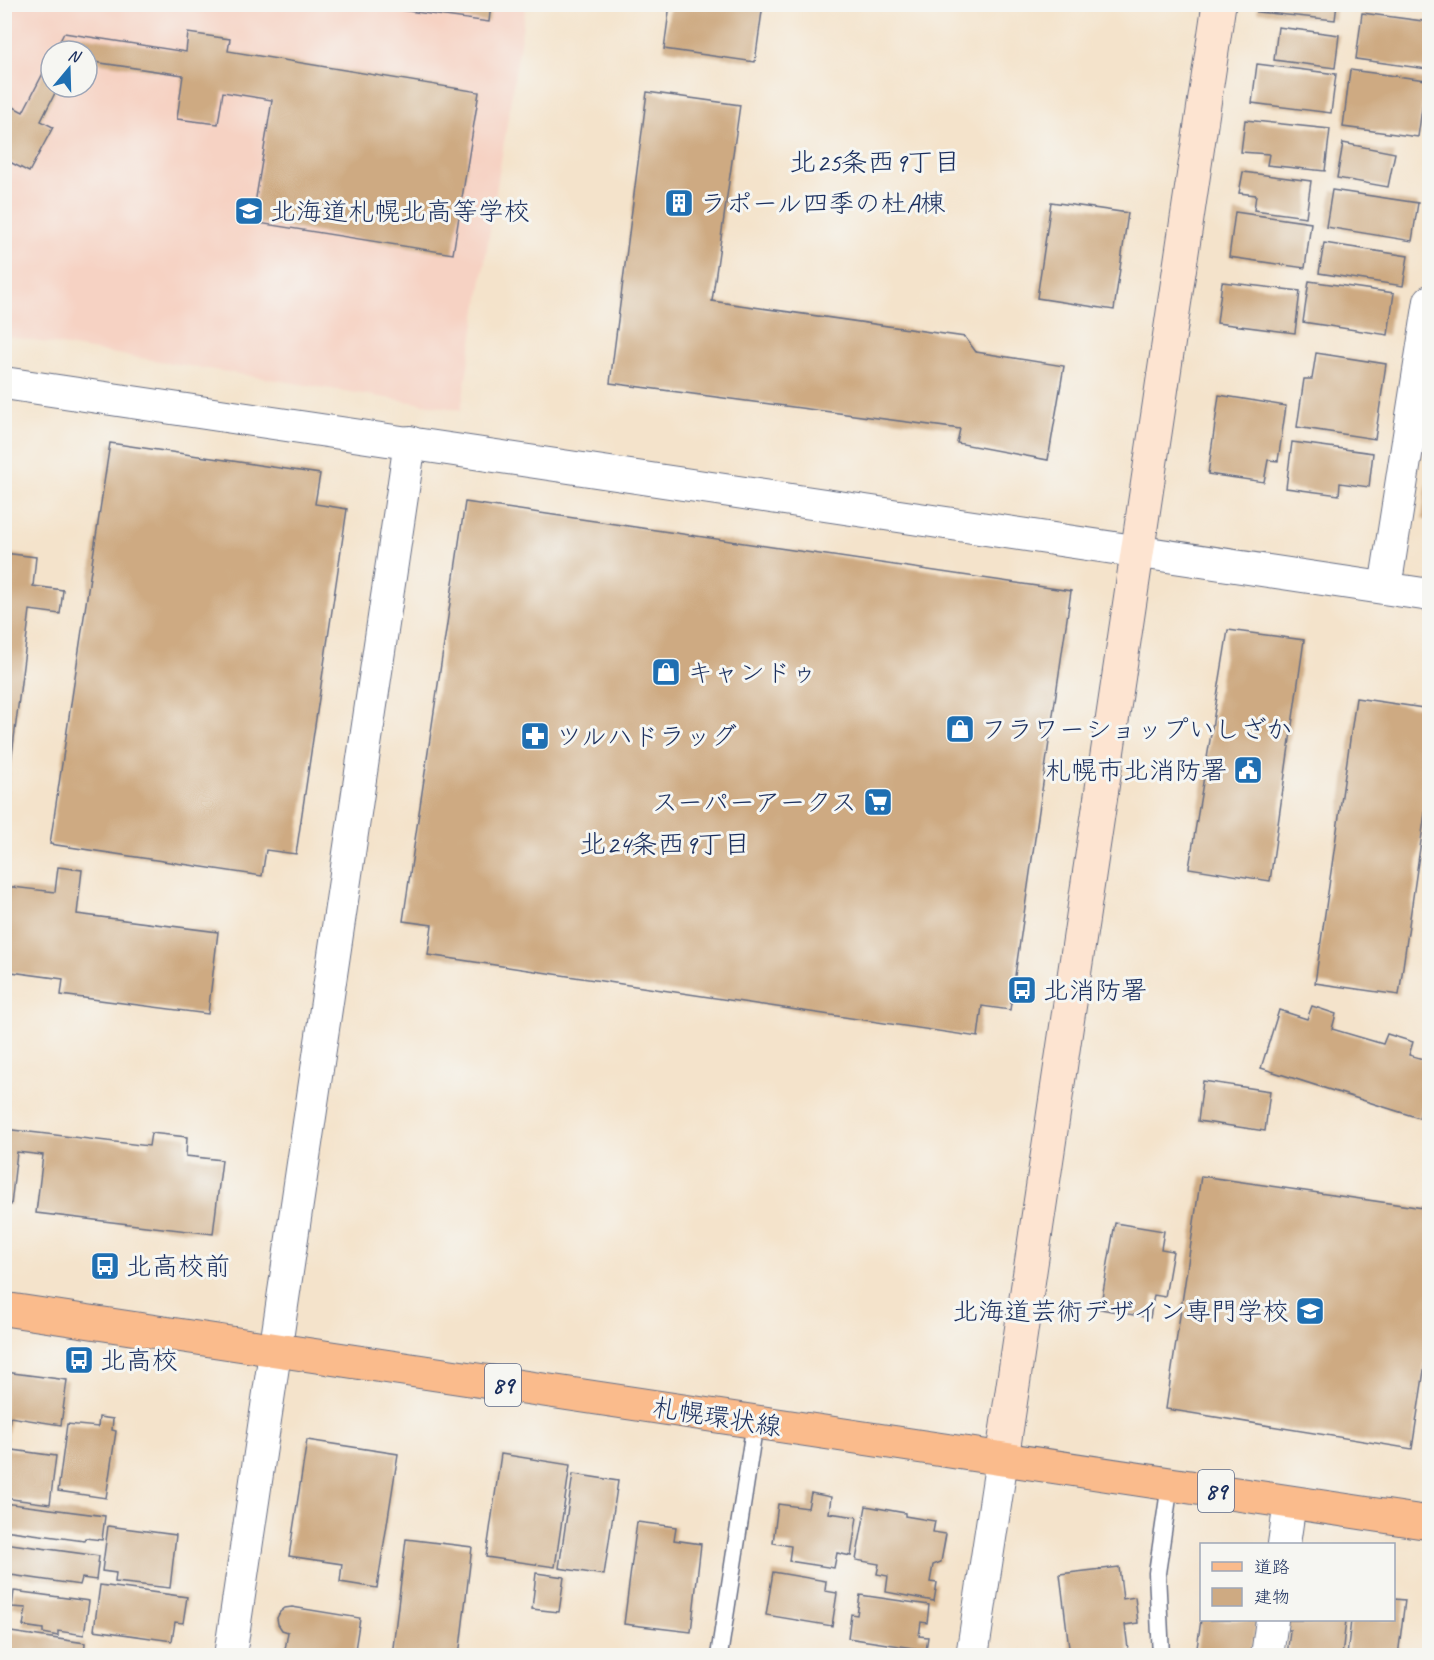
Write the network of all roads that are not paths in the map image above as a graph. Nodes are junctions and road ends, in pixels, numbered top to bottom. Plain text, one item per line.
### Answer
1 (1219, 4) edge
2 (1430, 301) edge
3 (4, 383) edge
4 (410, 442) junction
5 (1137, 552) junction
6 (1385, 588) junction
7 (1430, 595) edge
8 (4, 1309) edge
9 (274, 1350) junction
10 (755, 1422) junction
11 (1002, 1459) junction
12 (1170, 1484) junction
13 (1290, 1502) junction
14 (1430, 1523) edge
15 (1284, 1543) edge
16 (1272, 1621) edge
17 (230, 1656) edge
18 (719, 1656) edge
19 (972, 1656) edge
20 (1161, 1656) edge
21 (1267, 1656) edge

1 - 5 street
2 - 6 street
3 - 4 street
4 - 5 street
4 - 9 street
5 - 6 street
5 - 11 street
6 - 7 street
8 - 9 main road, 札幌環状線 / 89
9 - 10 main road, 札幌環状線 / 89
9 - 17 street
10 - 11 main road, 札幌環状線 / 89
10 - 18 lane
11 - 12 main road, 札幌環状線 / 89
11 - 19 street
12 - 13 main road, 札幌環状線 / 89
12 - 20 lane
13 - 14 main road, 札幌環状線 / 89
13 - 15 street
16 - 21 street

